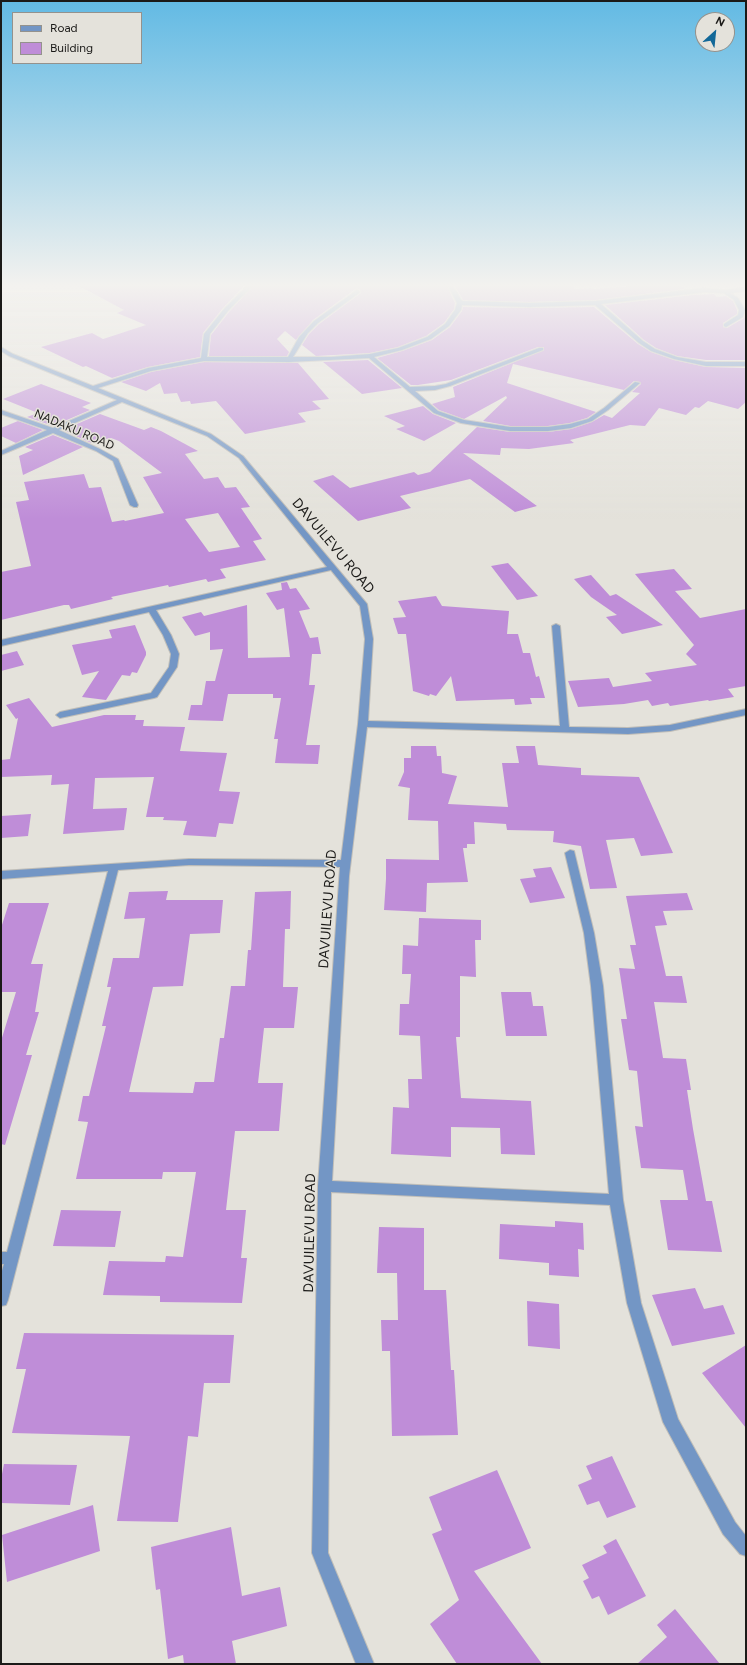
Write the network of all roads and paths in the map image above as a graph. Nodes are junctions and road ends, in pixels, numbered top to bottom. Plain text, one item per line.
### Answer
1 (32, 364) edge
2 (179, 364) edge
3 (379, 364) edge
4 (502, 364) edge
5 (704, 364) edge
6 (746, 364) edge
7 (637, 383) dead end
8 (92, 388) junction
9 (408, 389) junction
10 (122, 400) junction
11 (1, 412) edge
12 (52, 430) junction
13 (1, 453) edge
14 (134, 505) dead end
15 (330, 568) junction
16 (151, 609) junction
17 (556, 626) dead end
18 (1, 643) edge
19 (746, 712) edge
20 (60, 715) dead end
21 (363, 724) junction
22 (565, 728) junction
23 (570, 852) dead end
24 (346, 864) junction
25 (114, 867) junction
26 (1, 875) edge
27 (325, 1186) junction
28 (616, 1200) junction
29 (6, 1258) edge
30 (1, 1300) edge
31 (746, 1548) edge
32 (365, 1664) edge

1 - 8 street, DAVUILEVU ROAD
2 - 8 street
3 - 9 street
4 - 9 street
5 - 6 street
7 - 9 street
8 - 10 street, DAVUILEVU ROAD
10 - 12 street
10 - 15 street, DAVUILEVU ROAD
11 - 12 street, NADAKU ROAD
12 - 13 street
12 - 14 street, NADAKU ROAD
15 - 16 street
15 - 21 street, DAVUILEVU ROAD
16 - 18 street
16 - 20 street
17 - 22 street
19 - 22 street
21 - 22 street
21 - 24 street, DAVUILEVU ROAD
23 - 28 street
24 - 25 street
24 - 27 street, DAVUILEVU ROAD
25 - 26 street
25 - 29 street
27 - 28 street
27 - 32 street, DAVUILEVU ROAD
28 - 31 street
29 - 30 street

